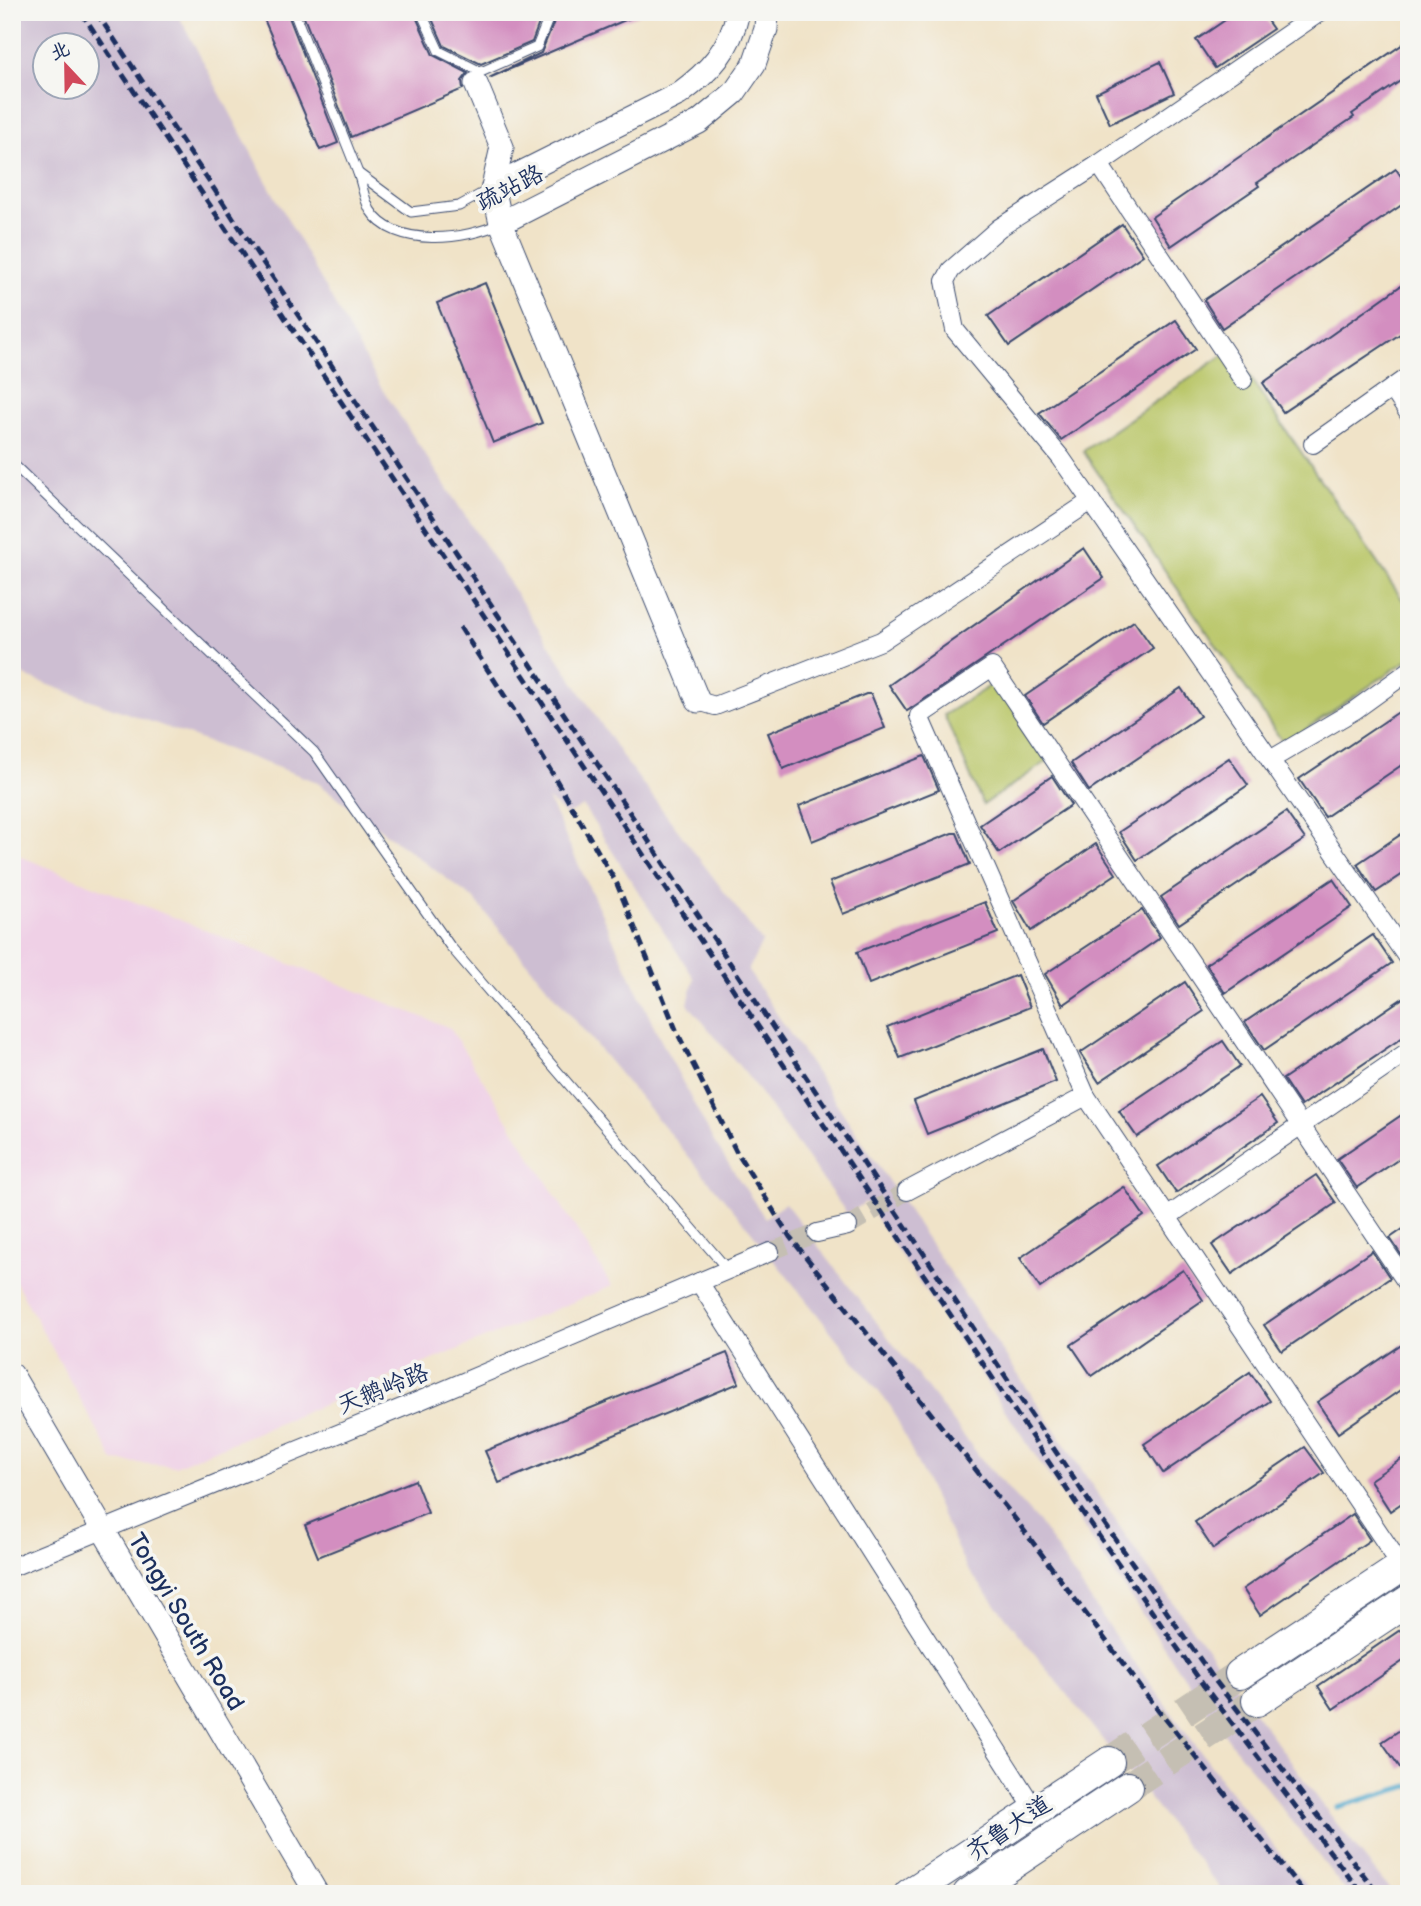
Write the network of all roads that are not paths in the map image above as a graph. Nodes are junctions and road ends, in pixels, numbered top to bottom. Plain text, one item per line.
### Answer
1 (295, 12) edge
2 (421, 12) edge
3 (551, 12) edge
4 (738, 12) edge
5 (767, 12) edge
6 (1320, 12) edge
7 (476, 84) dead end
8 (1099, 164) junction
9 (358, 173) junction
10 (493, 187) junction
11 (501, 223) junction
12 (1409, 376) edge
13 (1243, 380) dead end
14 (1392, 388) junction
15 (1409, 414) edge
16 (1313, 444) dead end
17 (12, 463) edge
18 (1091, 501) junction
19 (1409, 671) edge
20 (698, 701) joint
21 (1270, 760) junction
22 (1409, 960) edge
23 (1409, 1051) edge
24 (1086, 1096) junction
25 (1301, 1126) junction
26 (907, 1191) tunnel mouth
27 (1167, 1217) junction
28 (848, 1226) tunnel mouth
29 (817, 1233) tunnel mouth
30 (770, 1252) tunnel mouth
31 (728, 1270) junction
32 (699, 1282) junction
33 (1409, 1286) edge
34 (12, 1375) edge
35 (101, 1531) junction
36 (1405, 1564) edge
37 (12, 1567) edge
38 (1409, 1600) edge
39 (1240, 1674) tunnel mouth
40 (1257, 1700) tunnel mouth
41 (1109, 1762) tunnel mouth
42 (1128, 1787) tunnel mouth
43 (1035, 1810) junction
44 (317, 1894) edge
45 (909, 1894) edge
46 (968, 1894) edge

1 - 9 lane
2 - 3 lane
4 - 10 street, 疏站路
5 - 11 street, 疏站路
6 - 8 street
7 - 10 street
8 - 13 street
8 - 18 street
9 - 10 lane, 疏站路
9 - 11 lane, 疏站路
10 - 11 street
11 - 20 street
12 - 14 street
14 - 15 street
14 - 16 street
17 - 31 lane
18 - 20 street
18 - 21 street
19 - 21 street
21 - 22 street
23 - 25 street
24 - 25 street
24 - 26 street
24 - 27 street
25 - 27 street
25 - 33 street
27 - 36 street
28 - 29 street
30 - 31 street, 天鹅岭路
31 - 32 street, 天鹅岭路
32 - 35 street, 天鹅岭路
32 - 43 street
34 - 35 street, Tongyi South Road
35 - 37 street, 天鹅岭路
35 - 44 street, Tongyi South Road
36 - 39 main road
38 - 40 main road
41 - 43 main road, 齐鲁大道
42 - 46 main road, 齐鲁大道
43 - 45 main road, 齐鲁大道

